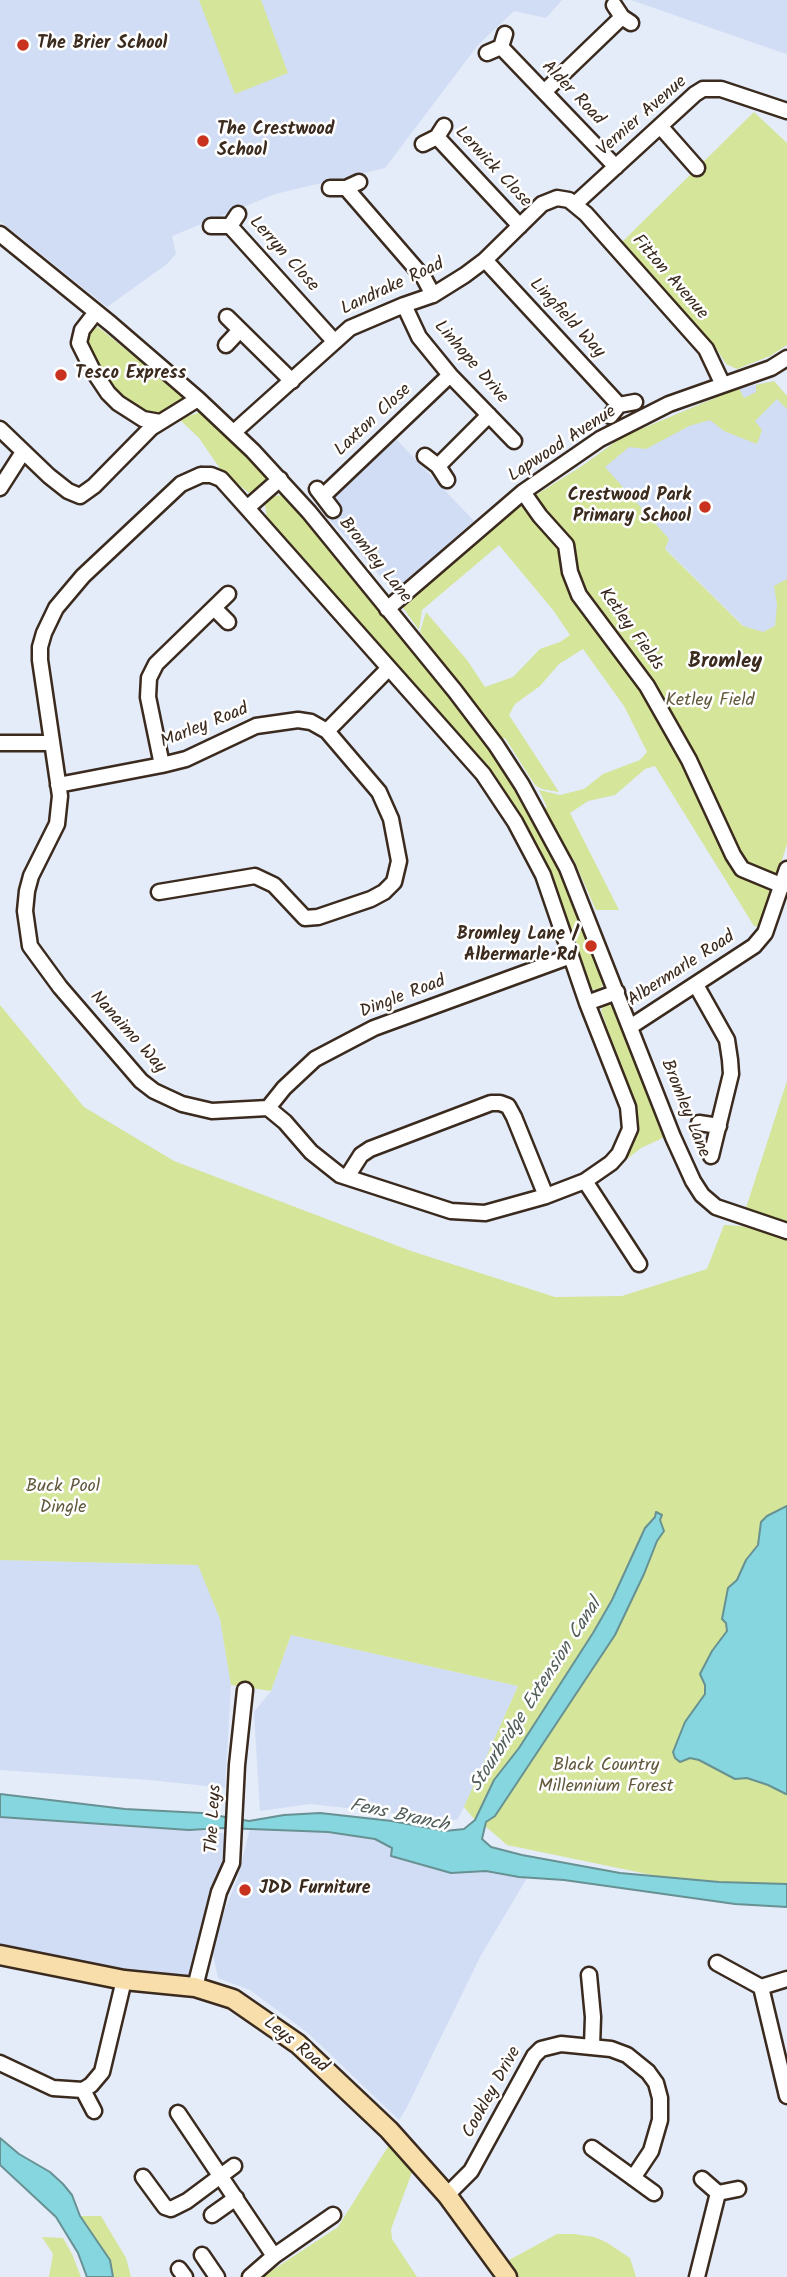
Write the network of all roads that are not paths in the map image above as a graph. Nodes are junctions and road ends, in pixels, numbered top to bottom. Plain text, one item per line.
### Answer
1 (622, 15) dead end
2 (498, 45) dead end
3 (544, 92) junction
4 (787, 111) edge
5 (660, 126) junction
6 (423, 145) dead end
7 (694, 158) dead end
8 (616, 167) junction
9 (359, 182) dead end
10 (330, 188) dead end
11 (345, 188) junction
12 (575, 204) junction
13 (211, 226) dead end
14 (520, 226) junction
15 (0, 234) edge
16 (485, 260) junction
17 (433, 295) junction
18 (404, 305) junction
19 (96, 312) junction
20 (227, 317) dead end
21 (240, 330) junction
22 (334, 341) junction
23 (226, 345) dead end
24 (787, 358) edge
25 (450, 375) junction
26 (292, 382) junction
27 (723, 385) junction
28 (198, 399) junction
29 (635, 402) dead end
30 (489, 415) junction
31 (160, 422) junction
32 (0, 429) edge
33 (234, 432) junction
34 (514, 441) dead end
35 (23, 452) junction
36 (425, 456) dead end
37 (438, 466) junction
38 (280, 479) junction
39 (447, 480) dead end
40 (0, 488) edge
41 (523, 492) junction
42 (247, 508) junction
43 (333, 510) dead end
44 (228, 594) dead end
45 (214, 608) junction
46 (387, 609) junction
47 (228, 622) dead end
48 (389, 668) junction
49 (327, 731) junction
50 (52, 743) junction
51 (0, 744) edge
52 (162, 765) junction
53 (58, 785) junction
54 (787, 870) edge
55 (783, 886) junction
56 (159, 892) dead end
57 (571, 956) junction
58 (696, 985) junction
59 (617, 992) junction
60 (587, 1003) junction
61 (630, 1027) junction
62 (268, 1108) junction
63 (699, 1123) dead end
64 (719, 1126) junction
65 (711, 1156) dead end
66 (347, 1177) junction
67 (585, 1181) junction
68 (546, 1196) junction
69 (785, 1230) edge
70 (639, 1264) dead end
71 (245, 1690) dead end
72 (0, 1955) edge
73 (717, 1963) dead end
74 (589, 1975) dead end
75 (787, 1979) edge
76 (124, 1980) junction
77 (195, 1987) junction
78 (761, 1987) junction
79 (592, 2046) junction
80 (0, 2063) edge
81 (83, 2090) junction
82 (787, 2096) edge
83 (93, 2111) dead end
84 (178, 2113) dead end
85 (592, 2148) dead end
86 (234, 2166) dead end
87 (221, 2175) junction
88 (143, 2177) dead end
89 (633, 2178) junction
90 (702, 2179) dead end
91 (738, 2189) dead end
92 (654, 2193) dead end
93 (718, 2193) junction
94 (447, 2195) junction
95 (236, 2198) junction
96 (212, 2215) dead end
97 (324, 2216) dead end
98 (202, 2255) dead end
99 (274, 2256) junction
100 (217, 2277) edge
101 (250, 2277) edge
102 (507, 2277) edge
103 (697, 2277) edge

1 - 3 street
2 - 3 street, Alder Road
3 - 8 street, Alder Road
4 - 5 street, Vernier Avenue
5 - 7 street
5 - 8 street, Vernier Avenue
6 - 14 street, Lerwick Close
8 - 12 street, Vernier Avenue
9 - 11 street
10 - 11 street
11 - 17 street
12 - 14 street, Landrake Road
12 - 27 street, Fitton Avenue
13 - 22 street, Lerryn Close
14 - 16 street, Landrake Road
15 - 19 street, Bromley Lane
16 - 17 street, Landrake Road
16 - 29 street, Lingfield Way
17 - 18 street, Landrake Road
18 - 22 street, Landrake Road
18 - 25 street, Linhope Drive
19 - 28 street, Bromley Lane
19 - 31 street
20 - 21 street
21 - 23 street
21 - 26 street
22 - 26 street, Landrake Road
24 - 27 street, Lapwood Avenue
25 - 30 street, Linhope Drive
25 - 43 street, Laxton Close
26 - 33 street, Landrake Road
27 - 41 street, Lapwood Avenue
28 - 31 street
28 - 33 street, Bromley Lane
30 - 34 street, Linhope Drive
30 - 37 street
31 - 35 street
32 - 35 street
33 - 38 street, Bromley Lane
35 - 40 street
36 - 37 street
37 - 39 street
38 - 42 street
38 - 46 street, Bromley Lane
41 - 46 street, Lapwood Avenue
41 - 55 street, Ketley Fields
42 - 48 street
42 - 50 street, Nanaimo Way
44 - 45 street
45 - 47 street
45 - 52 street
46 - 59 street, Bromley Lane
48 - 49 street
48 - 57 street
49 - 52 street, Marley Road
49 - 56 street
50 - 51 street
50 - 53 street, Nanaimo Way
52 - 53 street, Marley Road
53 - 62 street, Nanaimo Way
54 - 55 street, Albermarle Road
55 - 58 street, Albermarle Road
57 - 60 street
57 - 62 street, Dingle Road
58 - 61 street, Albermarle Road
58 - 64 street
59 - 60 street
59 - 61 street, Bromley Lane
60 - 67 street
61 - 69 street, Bromley Lane
62 - 66 street
63 - 64 street
64 - 65 street
66 - 68 street
66 - 68 street
67 - 68 street
67 - 70 street
71 - 77 street, The Leys
72 - 76 main road, Leys Road
73 - 78 street
74 - 79 street
75 - 78 street
76 - 77 main road, Leys Road
76 - 81 street
77 - 94 main road, Leys Road
78 - 82 street
79 - 89 street, Cookley Drive
79 - 94 street, Cookley Drive
80 - 81 street
81 - 83 street
84 - 87 street
85 - 89 street
86 - 87 street
87 - 88 street
87 - 95 street
89 - 92 street
90 - 93 street
91 - 93 street
93 - 103 street
94 - 102 main road, Leys Road
95 - 96 street
95 - 99 street
97 - 99 street
98 - 100 street
99 - 101 street

